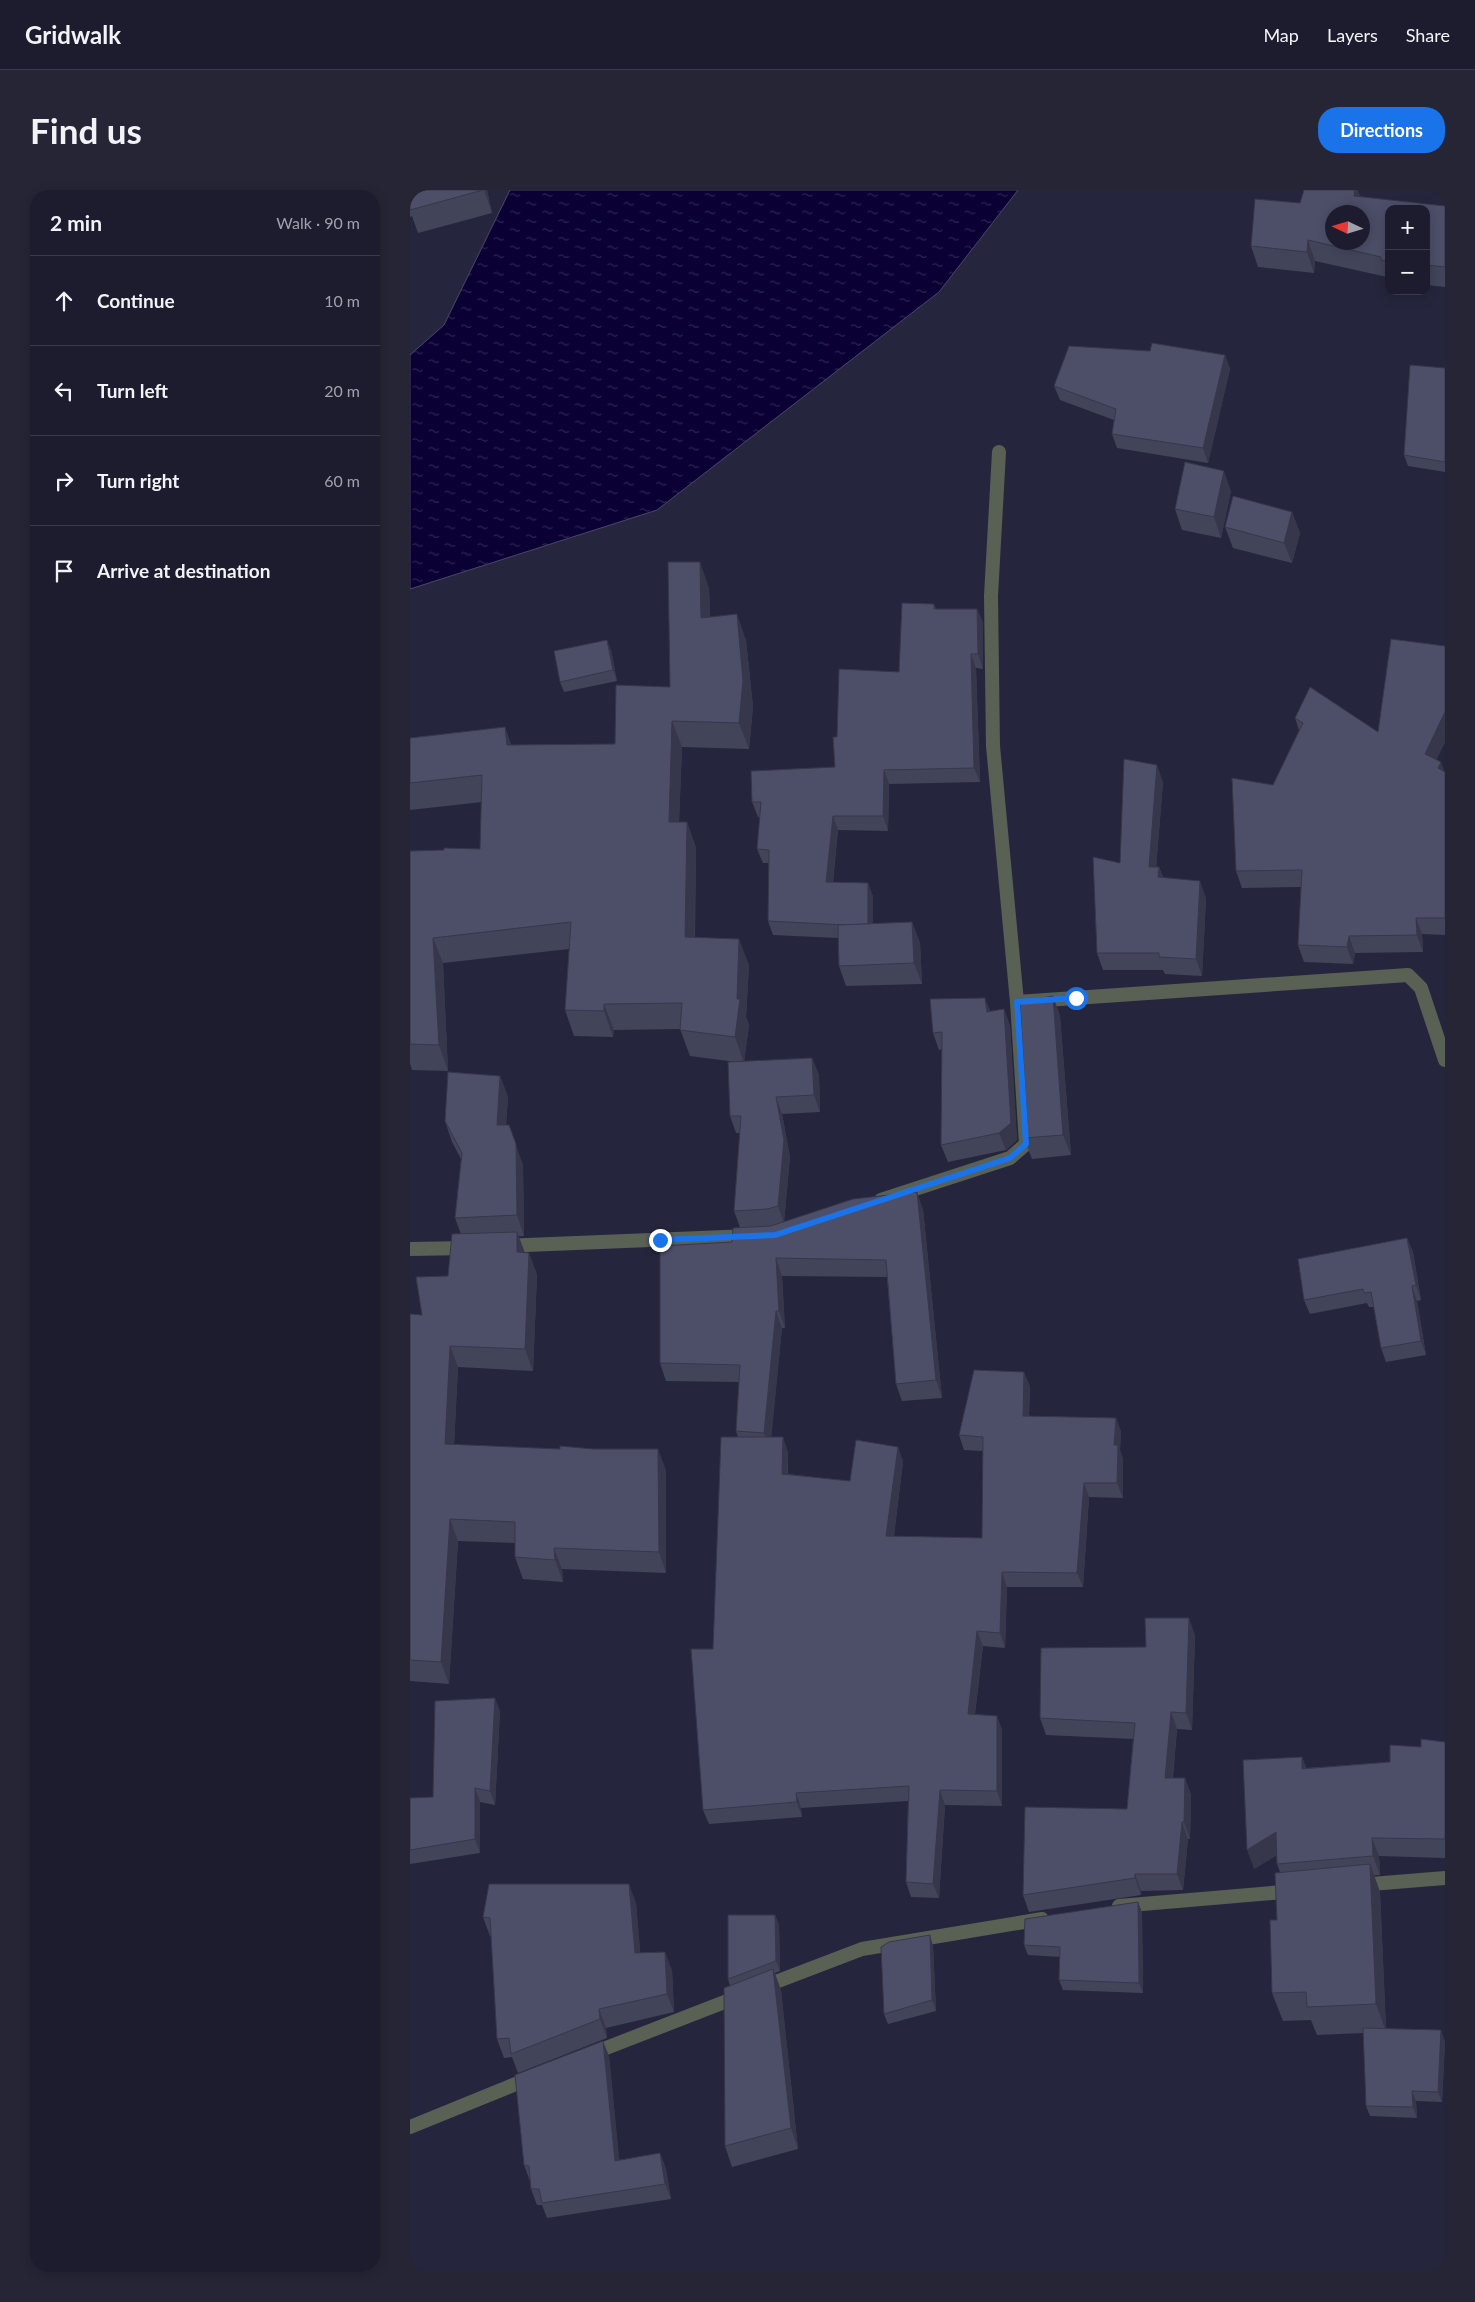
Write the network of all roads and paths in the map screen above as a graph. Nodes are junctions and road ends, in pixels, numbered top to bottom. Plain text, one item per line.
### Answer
1 (999, 452) dead end
2 (1017, 1002) junction
3 (1445, 1060) edge
4 (864, 1206) edge
5 (765, 1235) edge
6 (410, 1249) edge
7 (1445, 1878) edge
8 (1346, 1886) edge
9 (1307, 1890) edge
10 (1110, 1908) edge
11 (1052, 1917) edge
12 (576, 2060) edge
13 (549, 2070) edge
14 (410, 2127) edge

1 - 2 street
2 - 3 street
2 - 4 street
5 - 6 street
7 - 8 street
9 - 10 street
11 - 12 street
13 - 14 street

